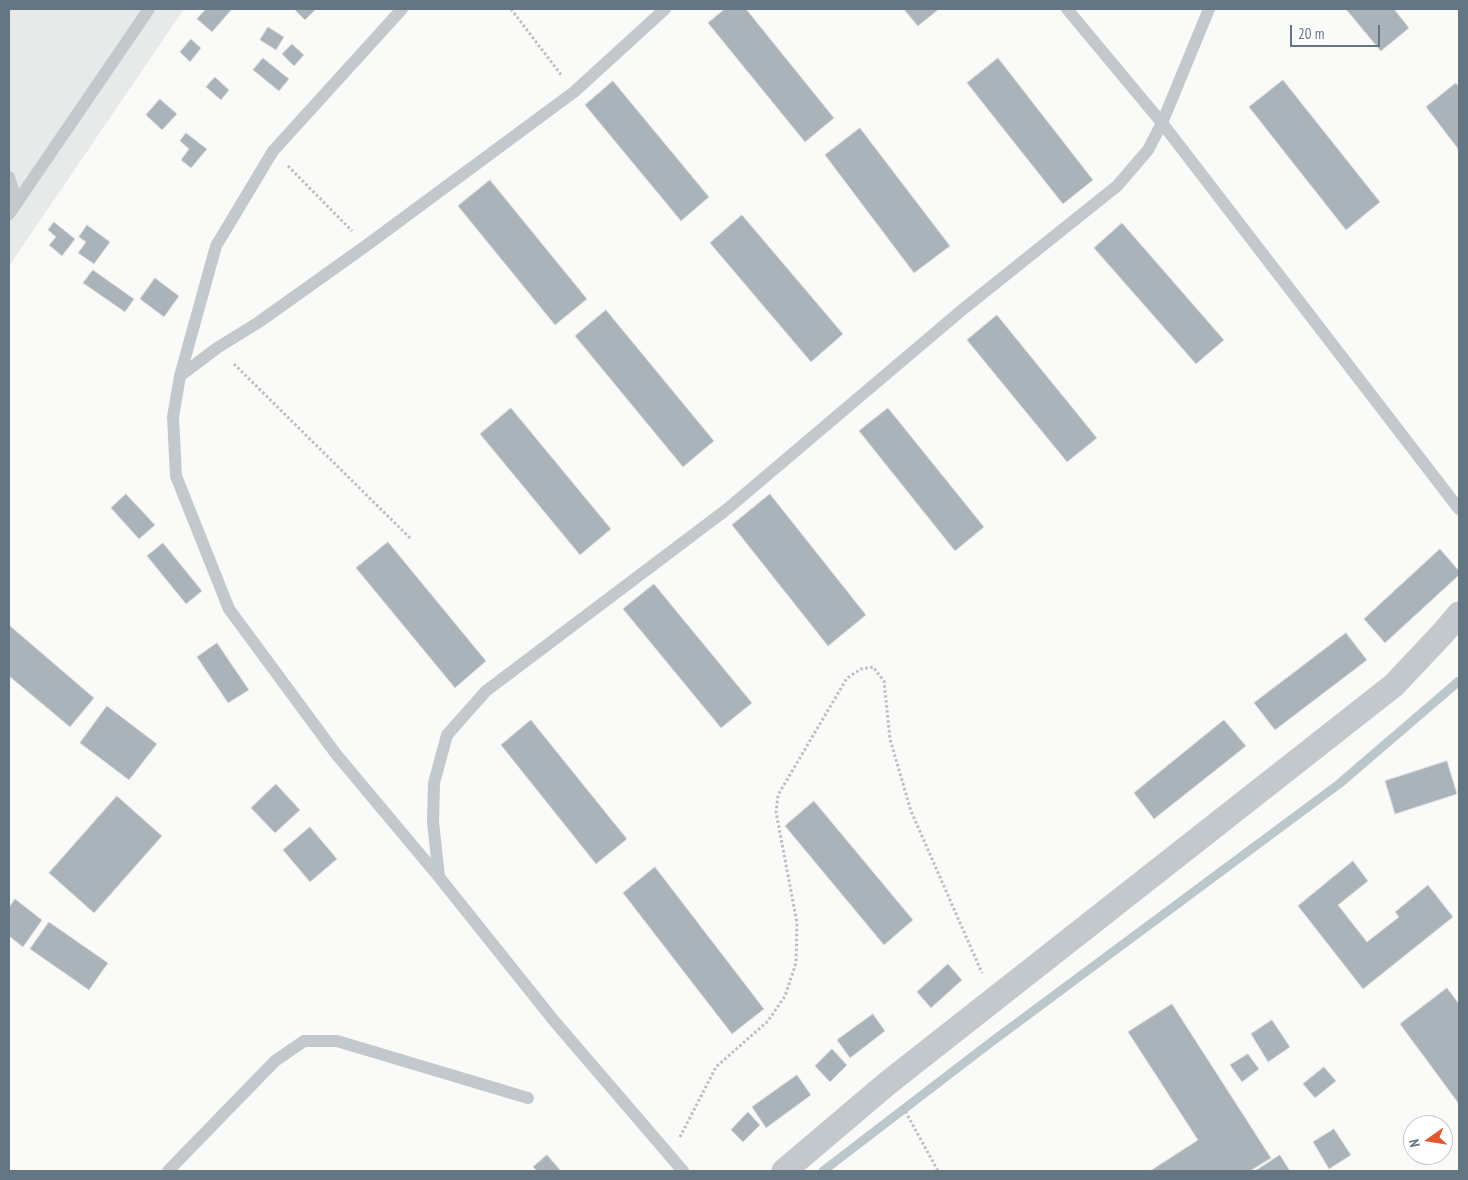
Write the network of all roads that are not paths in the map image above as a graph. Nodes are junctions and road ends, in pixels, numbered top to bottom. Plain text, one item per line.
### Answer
1 (149, 9) edge
2 (402, 9) edge
3 (665, 9) edge
4 (1067, 9) edge
5 (1209, 9) edge
6 (1162, 123) junction
7 (9, 177) edge
8 (17, 203) junction
9 (9, 214) edge
10 (180, 376) junction
11 (1459, 509) edge
12 (1459, 614) edge
13 (439, 877) junction
14 (528, 1098) dead end
15 (168, 1171) edge
16 (684, 1171) edge
17 (784, 1171) edge

1 - 8 lane
2 - 10 lane
3 - 10 lane
4 - 6 lane
5 - 6 lane
6 - 11 lane
6 - 13 lane
7 - 8 lane
8 - 9 lane
10 - 13 lane
12 - 17 street
13 - 16 lane
14 - 15 lane

